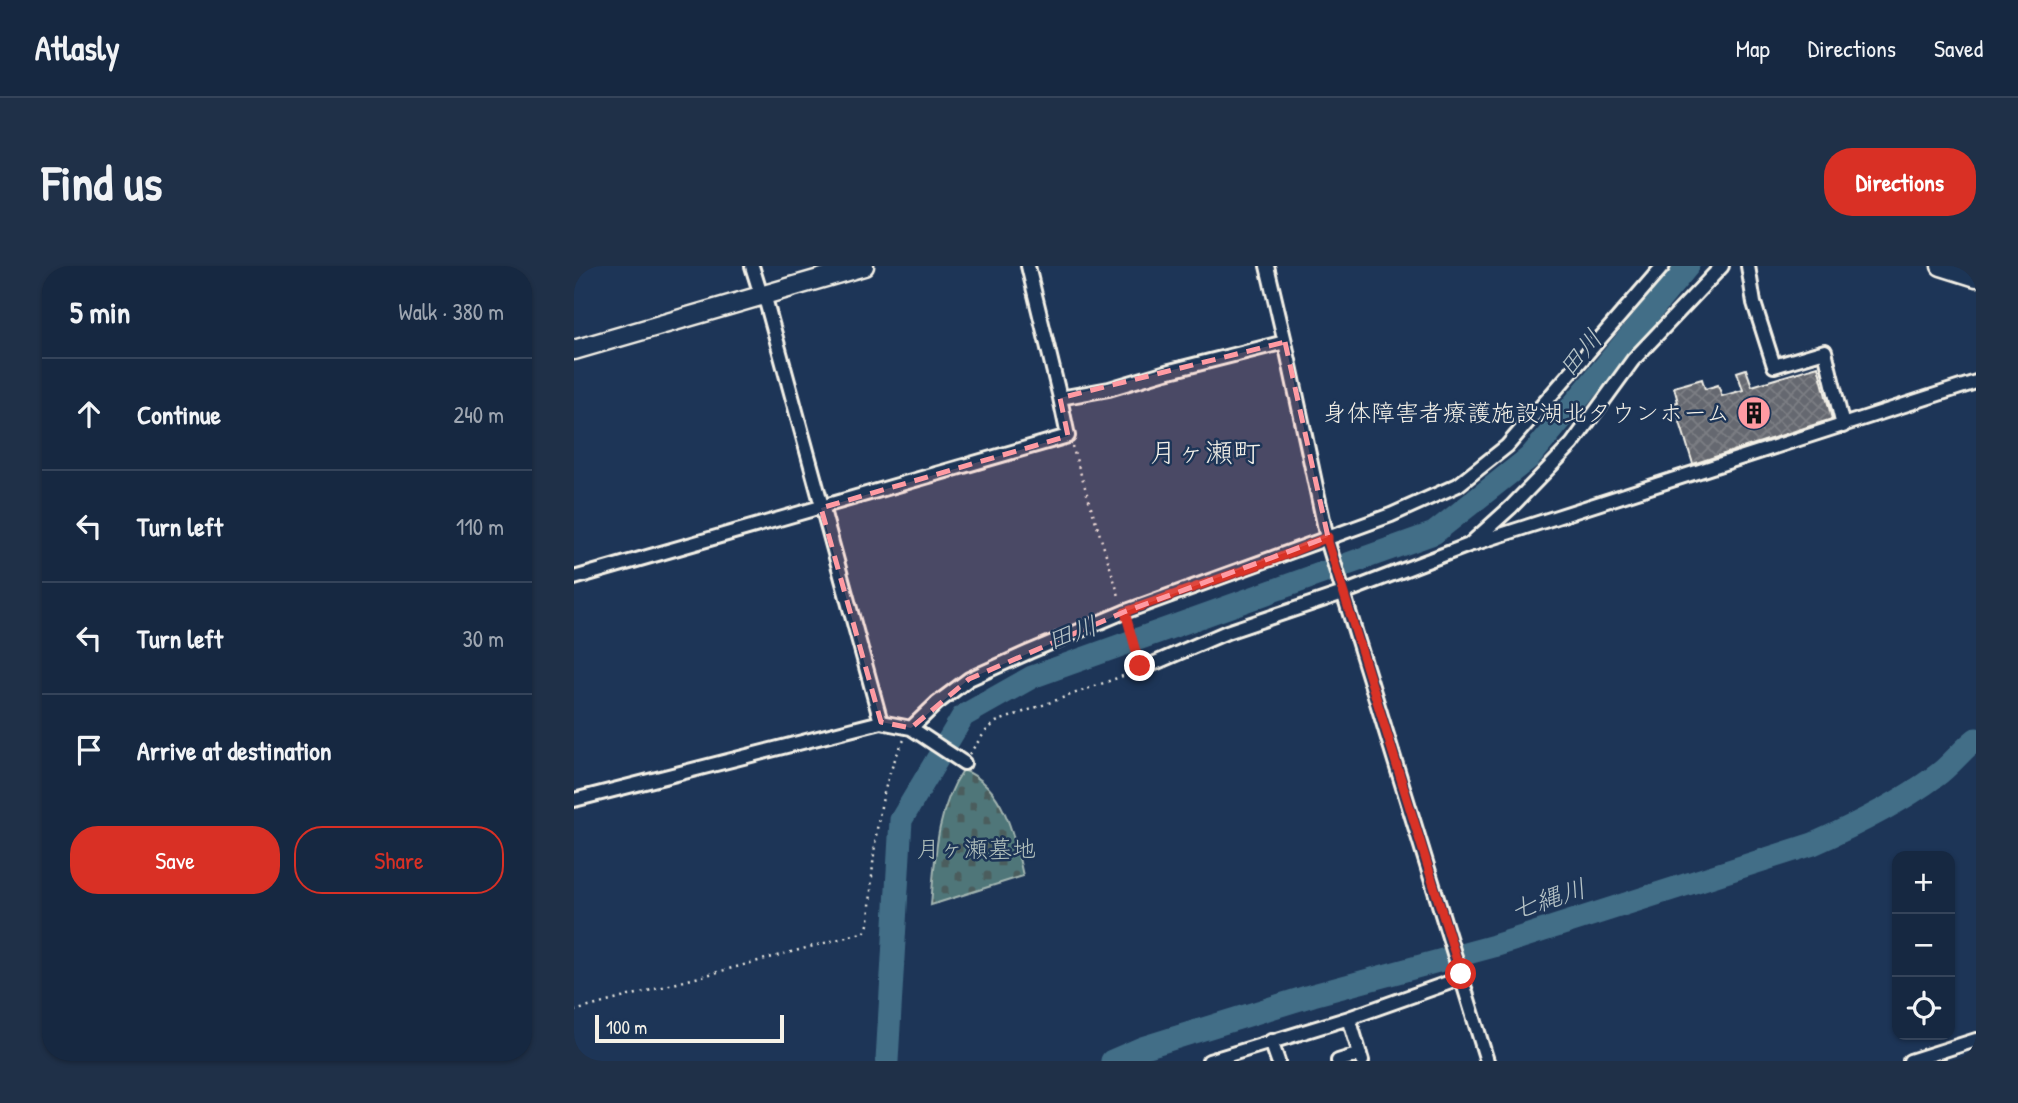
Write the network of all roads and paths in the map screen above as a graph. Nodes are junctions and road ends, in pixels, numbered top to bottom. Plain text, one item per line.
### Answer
1 (752, 266) edge
2 (864, 266) edge
3 (1028, 266) edge
4 (1267, 266) edge
5 (1663, 266) edge
6 (1722, 266) edge
7 (1748, 266) edge
8 (1941, 266) edge
9 (1976, 277) edge
10 (763, 295) junction
11 (1286, 342) junction
12 (574, 350) edge
13 (1976, 382) edge
14 (1060, 398) junction
15 (1843, 426) junction
16 (1068, 436) junction
17 (821, 508) junction
18 (1328, 540) junction
19 (1469, 545) junction
20 (574, 578) edge
21 (1343, 590) junction
22 (1125, 615) junction
23 (1141, 668) junction
24 (881, 722) junction
25 (913, 729) junction
26 (962, 762) joint
27 (574, 800) edge
28 (1461, 976) junction
29 (574, 1010) edge
30 (1349, 1018) junction
31 (1976, 1040) edge
32 (1271, 1041) junction
33 (1361, 1058) edge
34 (1210, 1061) edge
35 (1278, 1061) edge
36 (1338, 1061) edge
37 (1488, 1061) edge
38 (1910, 1061) edge

1 - 10 street
2 - 10 main road
3 - 14 street
4 - 11 street
5 - 18 street
6 - 19 street
7 - 15 street
8 - 9 main road
10 - 12 main road
10 - 17 street
11 - 14 street
11 - 18 street
13 - 15 street
14 - 16 street
15 - 19 street
16 - 17 street
16 - 22 path
17 - 20 street
17 - 24 street
18 - 21 street
18 - 22 street
19 - 21 street
21 - 23 street
21 - 28 street
22 - 23 path
22 - 25 street
23 - 26 path
24 - 25 street
24 - 27 street
25 - 26 street
25 - 29 path
28 - 30 street
28 - 37 street
30 - 32 street
30 - 33 street
31 - 38 street
32 - 34 street
32 - 35 street
33 - 36 street

